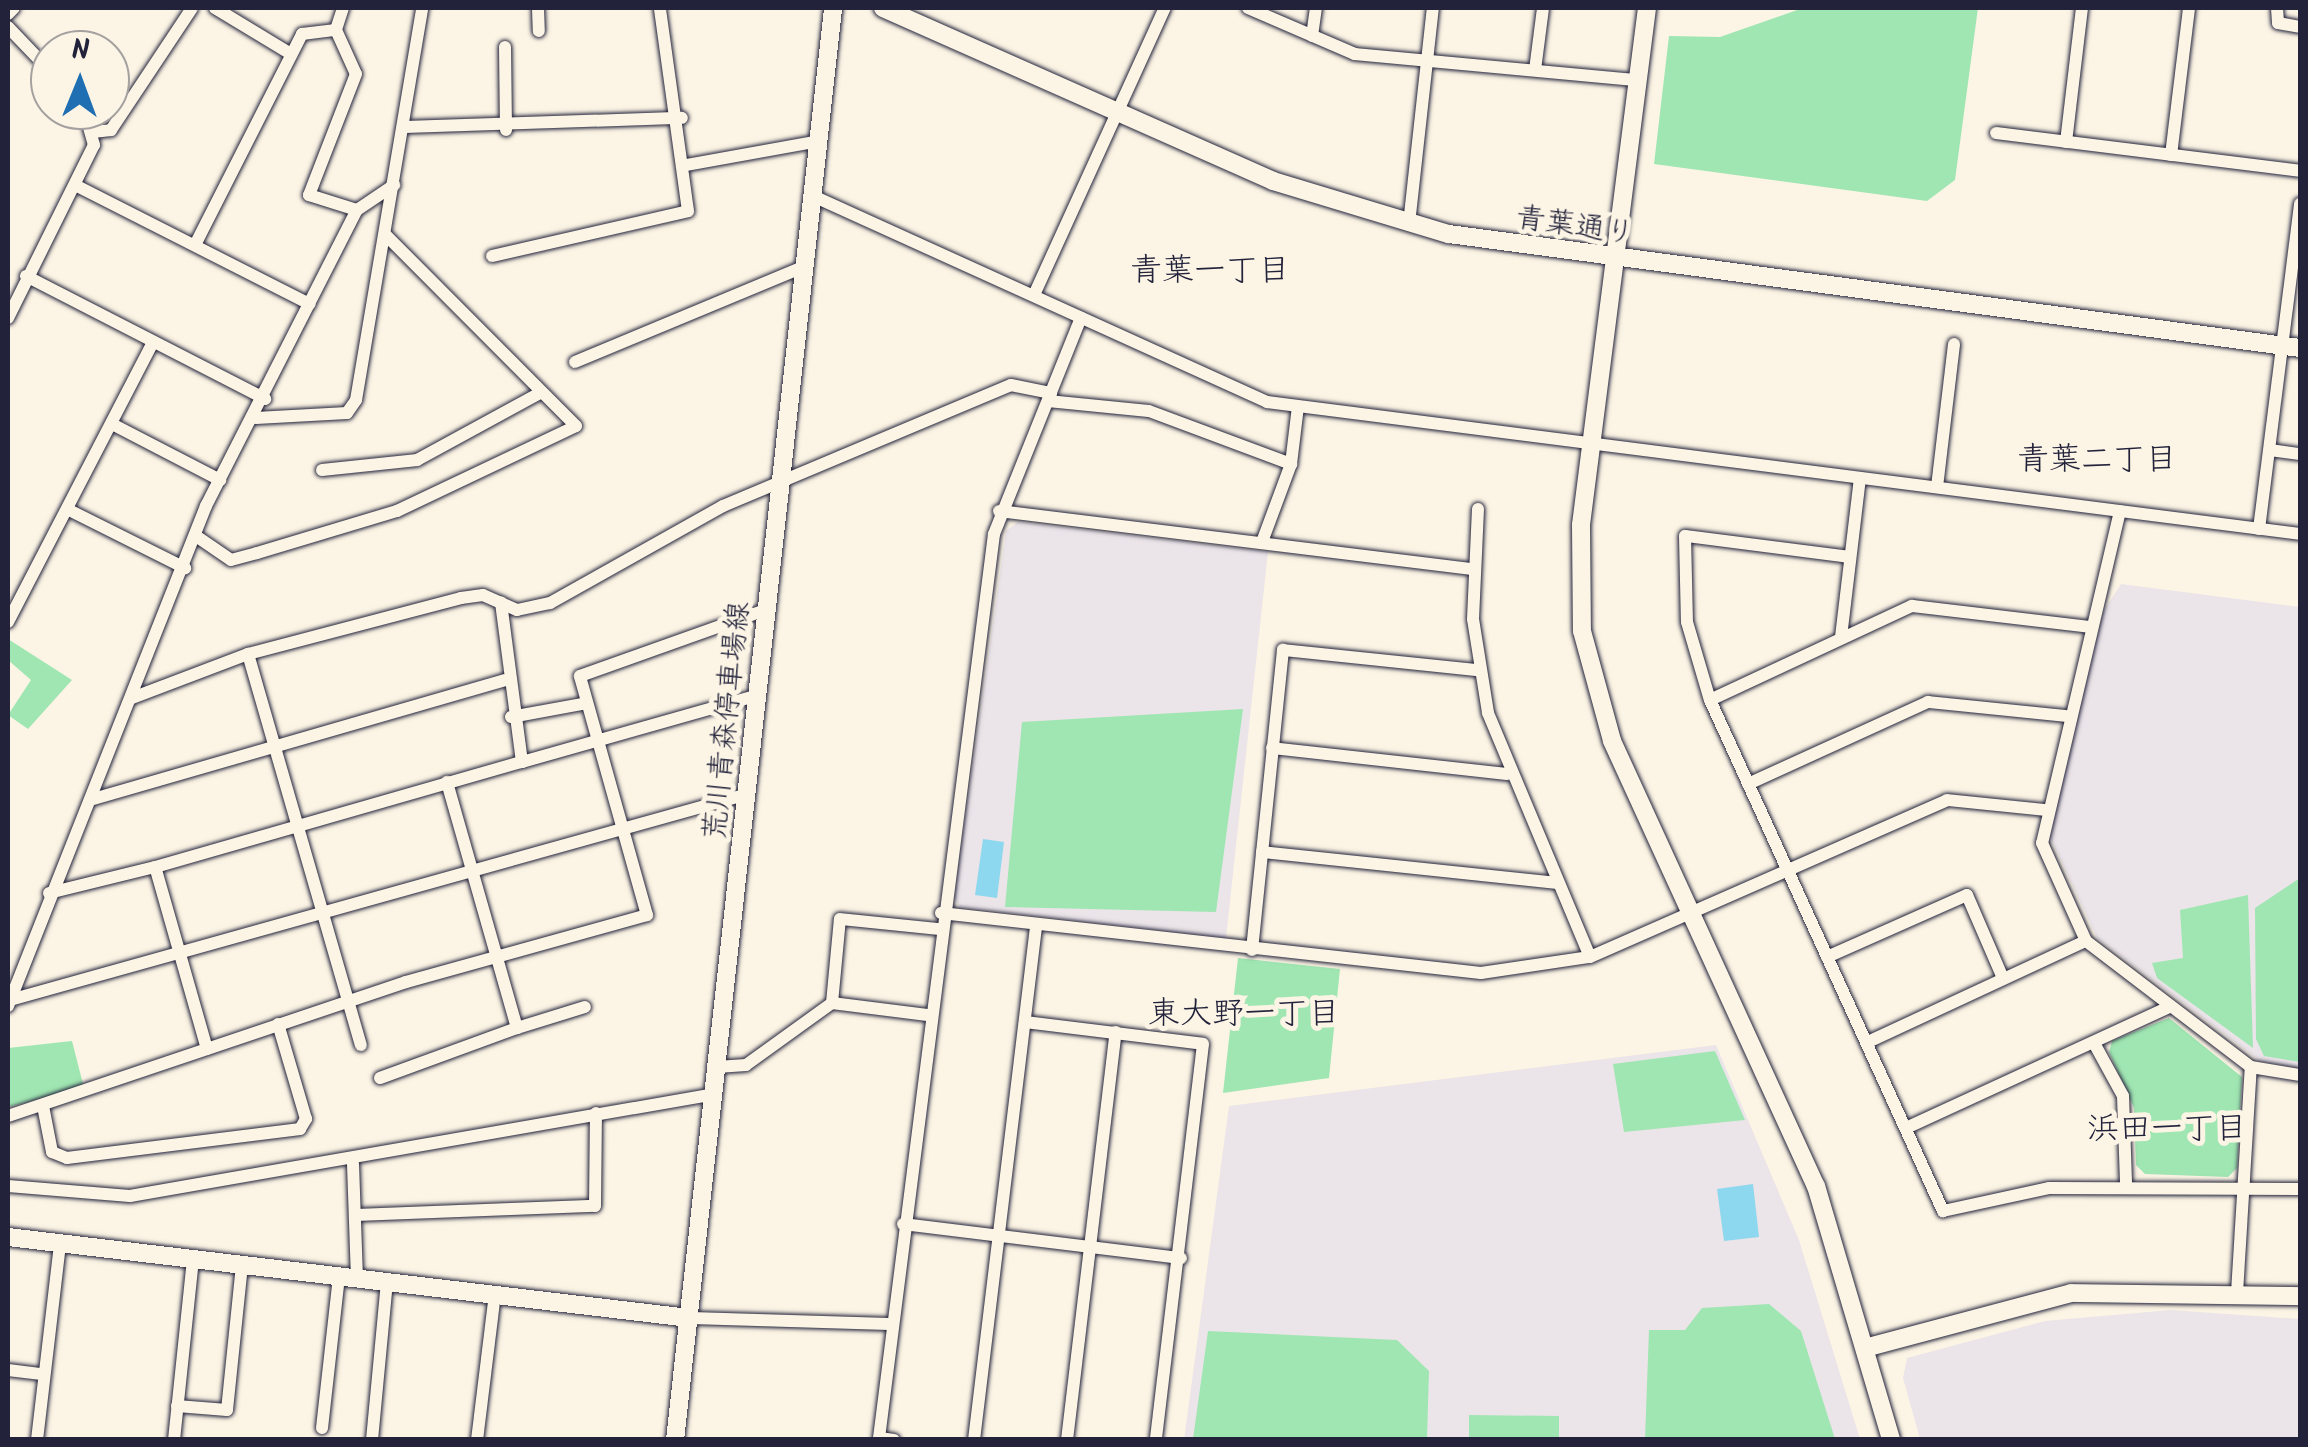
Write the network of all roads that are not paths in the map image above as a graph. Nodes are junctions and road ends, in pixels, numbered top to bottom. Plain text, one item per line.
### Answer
1 (14, 8) edge
2 (192, 8) edge
3 (215, 8) edge
4 (342, 8) edge
5 (422, 8) edge
6 (538, 8) edge
7 (660, 8) edge
8 (834, 8) edge
9 (883, 8) edge
10 (1165, 8) edge
11 (1248, 8) edge
12 (1316, 8) edge
13 (1433, 8) edge
14 (1543, 8) edge
15 (1646, 8) edge
16 (2082, 8) edge
17 (2190, 8) edge
18 (2277, 8) edge
19 (8, 14) edge
20 (8, 27) edge
21 (2300, 27) edge
22 (336, 30) junction
23 (539, 31) dead end
24 (1312, 36) junction
25 (505, 47) dead end
26 (30, 50) edge
27 (292, 54) junction
28 (1428, 61) junction
29 (1535, 70) junction
30 (1637, 80) junction
31 (1117, 114) junction
32 (682, 118) junction
33 (405, 127) junction
34 (506, 130) junction
35 (94, 132) joint
36 (1996, 133) dead end
37 (820, 141) junction
38 (2066, 142) junction
39 (2171, 156) junction
40 (686, 166) junction
41 (2300, 171) edge
42 (394, 184) junction
43 (75, 185) junction
44 (813, 196) junction
45 (2300, 204) edge
46 (358, 210) junction
47 (1409, 224) junction
48 (385, 234) junction
49 (195, 245) junction
50 (492, 256) dead end
51 (1616, 262) junction
52 (806, 266) junction
53 (26, 276) junction
54 (1034, 295) junction
55 (310, 304) junction
56 (8, 318) edge
57 (1081, 318) junction
58 (154, 342) junction
59 (1954, 344) dead end
60 (2292, 347) edge
61 (575, 362) dead end
62 (540, 393) junction
63 (1049, 397) junction
64 (265, 400) junction
65 (1298, 406) junction
66 (256, 418) junction
67 (112, 424) junction
68 (1591, 444) junction
69 (2270, 450) junction
70 (2300, 454) edge
71 (1290, 464) junction
72 (322, 470) dead end
73 (1860, 478) junction
74 (220, 480) junction
75 (782, 484) junction
76 (1937, 488) junction
77 (1478, 509) dead end
78 (69, 510) junction
79 (999, 511) junction
80 (2120, 511) junction
81 (2259, 529) junction
82 (2300, 534) edge
83 (196, 536) junction
84 (1262, 542) junction
85 (1850, 557) junction
86 (185, 568) junction
87 (1472, 569) junction
88 (501, 602) junction
89 (768, 609) junction
90 (8, 622) edge
91 (2090, 627) junction
92 (1841, 637) junction
93 (248, 654) junction
94 (1478, 670) junction
95 (504, 680) junction
96 (758, 695) junction
97 (132, 698) junction
98 (1710, 700) junction
99 (588, 702) junction
100 (2066, 716) junction
101 (511, 717) junction
102 (601, 741) junction
103 (1272, 748) junction
104 (275, 749) junction
105 (522, 762) junction
106 (1508, 774) junction
107 (447, 782) junction
108 (1748, 784) junction
109 (748, 794) junction
110 (93, 798) junction
111 (2045, 810) junction
112 (297, 824) junction
113 (622, 828) junction
114 (1262, 852) junction
115 (155, 867) junction
116 (472, 868) junction
117 (1785, 871) junction
118 (1556, 883) junction
119 (49, 893) junction
120 (322, 911) junction
121 (940, 913) junction
122 (1692, 915) junction
123 (1036, 928) junction
124 (938, 929) junction
125 (2086, 940) junction
126 (1252, 950) junction
127 (179, 953) junction
128 (498, 956) junction
129 (1590, 957) junction
130 (1827, 957) junction
131 (14, 967) edge
132 (2003, 978) junction
133 (348, 1001) junction
134 (9, 1003) edge
135 (832, 1003) junction
136 (585, 1007) dead end
137 (2169, 1007) junction
138 (927, 1015) junction
139 (1024, 1022) junction
140 (278, 1024) junction
141 (517, 1028) junction
142 (1116, 1032) junction
143 (1868, 1042) junction
144 (2094, 1043) junction
145 (361, 1045) dead end
146 (207, 1049) junction
147 (2251, 1067) junction
148 (718, 1068) junction
149 (2300, 1076) edge
150 (380, 1078) dead end
151 (714, 1094) junction
152 (42, 1106) junction
153 (596, 1114) junction
154 (8, 1116) edge
155 (1906, 1128) junction
156 (353, 1164) junction
157 (2126, 1184) junction
158 (8, 1186) edge
159 (2246, 1186) junction
160 (2300, 1190) edge
161 (356, 1214) junction
162 (903, 1224) junction
163 (998, 1236) junction
164 (8, 1237) edge
165 (60, 1242) junction
166 (1088, 1247) junction
167 (1181, 1258) junction
168 (193, 1259) junction
169 (242, 1265) junction
170 (348, 1278) junction
171 (387, 1282) junction
172 (2237, 1292) junction
173 (495, 1293) junction
174 (2300, 1296) edge
175 (689, 1318) junction
176 (891, 1324) junction
177 (1866, 1348) junction
178 (8, 1370) edge
179 (42, 1374) junction
180 (177, 1406) junction
181 (322, 1428) dead end
182 (37, 1440) edge
183 (174, 1440) edge
184 (372, 1440) edge
185 (478, 1440) edge
186 (675, 1440) edge
187 (894, 1440) edge
188 (974, 1440) edge
189 (1066, 1440) edge
190 (1156, 1440) edge
191 (1891, 1440) edge

1 - 19 street
2 - 35 street
3 - 27 street
4 - 22 street
5 - 33 street
6 - 23 street
7 - 32 street
8 - 37 street, 荒川青森停車場線
9 - 31 street, 青葉通り
10 - 31 street
11 - 24 street
12 - 24 street
13 - 28 street
14 - 29 street
15 - 30 street
16 - 38 street
17 - 39 street
18 - 21 street
20 - 26 street
22 - 27 street
22 - 46 street
24 - 28 street
25 - 34 street
27 - 49 street
28 - 29 street
28 - 47 street
29 - 30 street
30 - 51 street
31 - 47 street, 青葉通り
31 - 54 street
32 - 34 street
32 - 40 street
33 - 34 street
33 - 42 street
35 - 43 street
36 - 38 street
37 - 40 street
37 - 44 street, 荒川青森停車場線
38 - 39 street
39 - 41 street
40 - 50 street
42 - 46 street
42 - 48 street
43 - 49 street
43 - 53 street
44 - 52 street, 荒川青森停車場線
44 - 54 street
45 - 60 street
46 - 55 street
47 - 51 street, 青葉通り
48 - 62 street
48 - 66 street
49 - 55 street
51 - 60 street, 青葉通り
51 - 68 street
52 - 61 street
52 - 75 street, 荒川青森停車場線
53 - 56 street
53 - 58 street
54 - 57 street
55 - 64 street
57 - 63 street
57 - 65 street
58 - 64 street
58 - 67 street
59 - 76 street
60 - 69 street
62 - 72 street
62 - 83 street
63 - 71 street
63 - 75 street
63 - 79 street
64 - 66 street
65 - 68 street
65 - 71 street
66 - 74 street
67 - 74 street
67 - 78 street
68 - 73 street
68 - 122 street
69 - 70 street
69 - 81 street
71 - 84 street
73 - 76 street
73 - 85 street
74 - 83 street
75 - 88 street
75 - 89 street, 荒川青森停車場線
76 - 80 street
77 - 87 street
78 - 86 street
78 - 90 street
79 - 84 street
79 - 121 street
80 - 81 street
80 - 91 street
81 - 82 street
83 - 86 street
84 - 87 street
85 - 92 street
85 - 98 street
86 - 97 street
87 - 94 street
88 - 93 street
88 - 95 street
89 - 96 street, 荒川青森停車場線
89 - 99 street
91 - 92 street
91 - 100 street
92 - 98 street
93 - 97 street
93 - 104 street
94 - 103 street
94 - 106 street
95 - 101 street
95 - 104 street
96 - 102 street
96 - 109 street, 荒川青森停車場線
97 - 110 street
98 - 108 street
99 - 101 street
99 - 102 street
100 - 108 street
100 - 111 street
101 - 105 street
102 - 105 street
102 - 113 street
103 - 106 street
103 - 114 street
104 - 110 street
104 - 112 street
105 - 107 street
106 - 118 street
107 - 112 street
107 - 116 street
108 - 117 street
109 - 113 street
109 - 148 street, 荒川青森停車場線
110 - 119 street
111 - 117 street
111 - 125 street
112 - 115 street
112 - 120 street
113 - 116 street
113 - 128 street
114 - 118 street
114 - 126 street
115 - 119 street
115 - 127 street
116 - 120 street
116 - 128 street
117 - 122 street
117 - 130 street
118 - 129 street
119 - 131 street
120 - 127 street
120 - 133 street
121 - 123 street
121 - 124 street
122 - 129 street
122 - 177 street
123 - 126 street
123 - 139 street
124 - 135 street
124 - 138 street
125 - 132 street
125 - 137 street
126 - 129 street
127 - 134 street
127 - 146 street
128 - 133 street
128 - 141 street
130 - 132 street
130 - 143 street
131 - 134 street
132 - 143 street
133 - 140 street
133 - 145 street
135 - 138 street
135 - 148 street
136 - 141 street
137 - 144 street
137 - 147 street
138 - 162 street
139 - 142 street
139 - 163 street
140 - 146 street
140 - 152 street
141 - 150 street
142 - 166 street
142 - 167 street
143 - 155 street
144 - 155 street
144 - 157 street
146 - 152 street
147 - 149 street
147 - 159 street
148 - 151 street, 荒川青森停車場線
151 - 153 street
151 - 175 street, 荒川青森停車場線
152 - 154 street
153 - 156 street
153 - 161 street
155 - 157 street
156 - 158 street
156 - 161 street
157 - 159 street
159 - 160 street
159 - 172 street
161 - 170 street
162 - 163 street
162 - 176 street
163 - 166 street
163 - 188 street
164 - 165 street
165 - 168 street
165 - 179 street
166 - 167 street
166 - 189 street
167 - 190 street
168 - 169 street
168 - 180 street
169 - 170 street
169 - 180 street
170 - 171 street
170 - 181 street
171 - 173 street
171 - 184 street
172 - 174 street
172 - 177 street
173 - 175 street
173 - 185 street
175 - 176 street
175 - 186 street, 荒川青森停車場線
176 - 187 street
177 - 191 street
178 - 179 street
179 - 182 street
180 - 183 street

